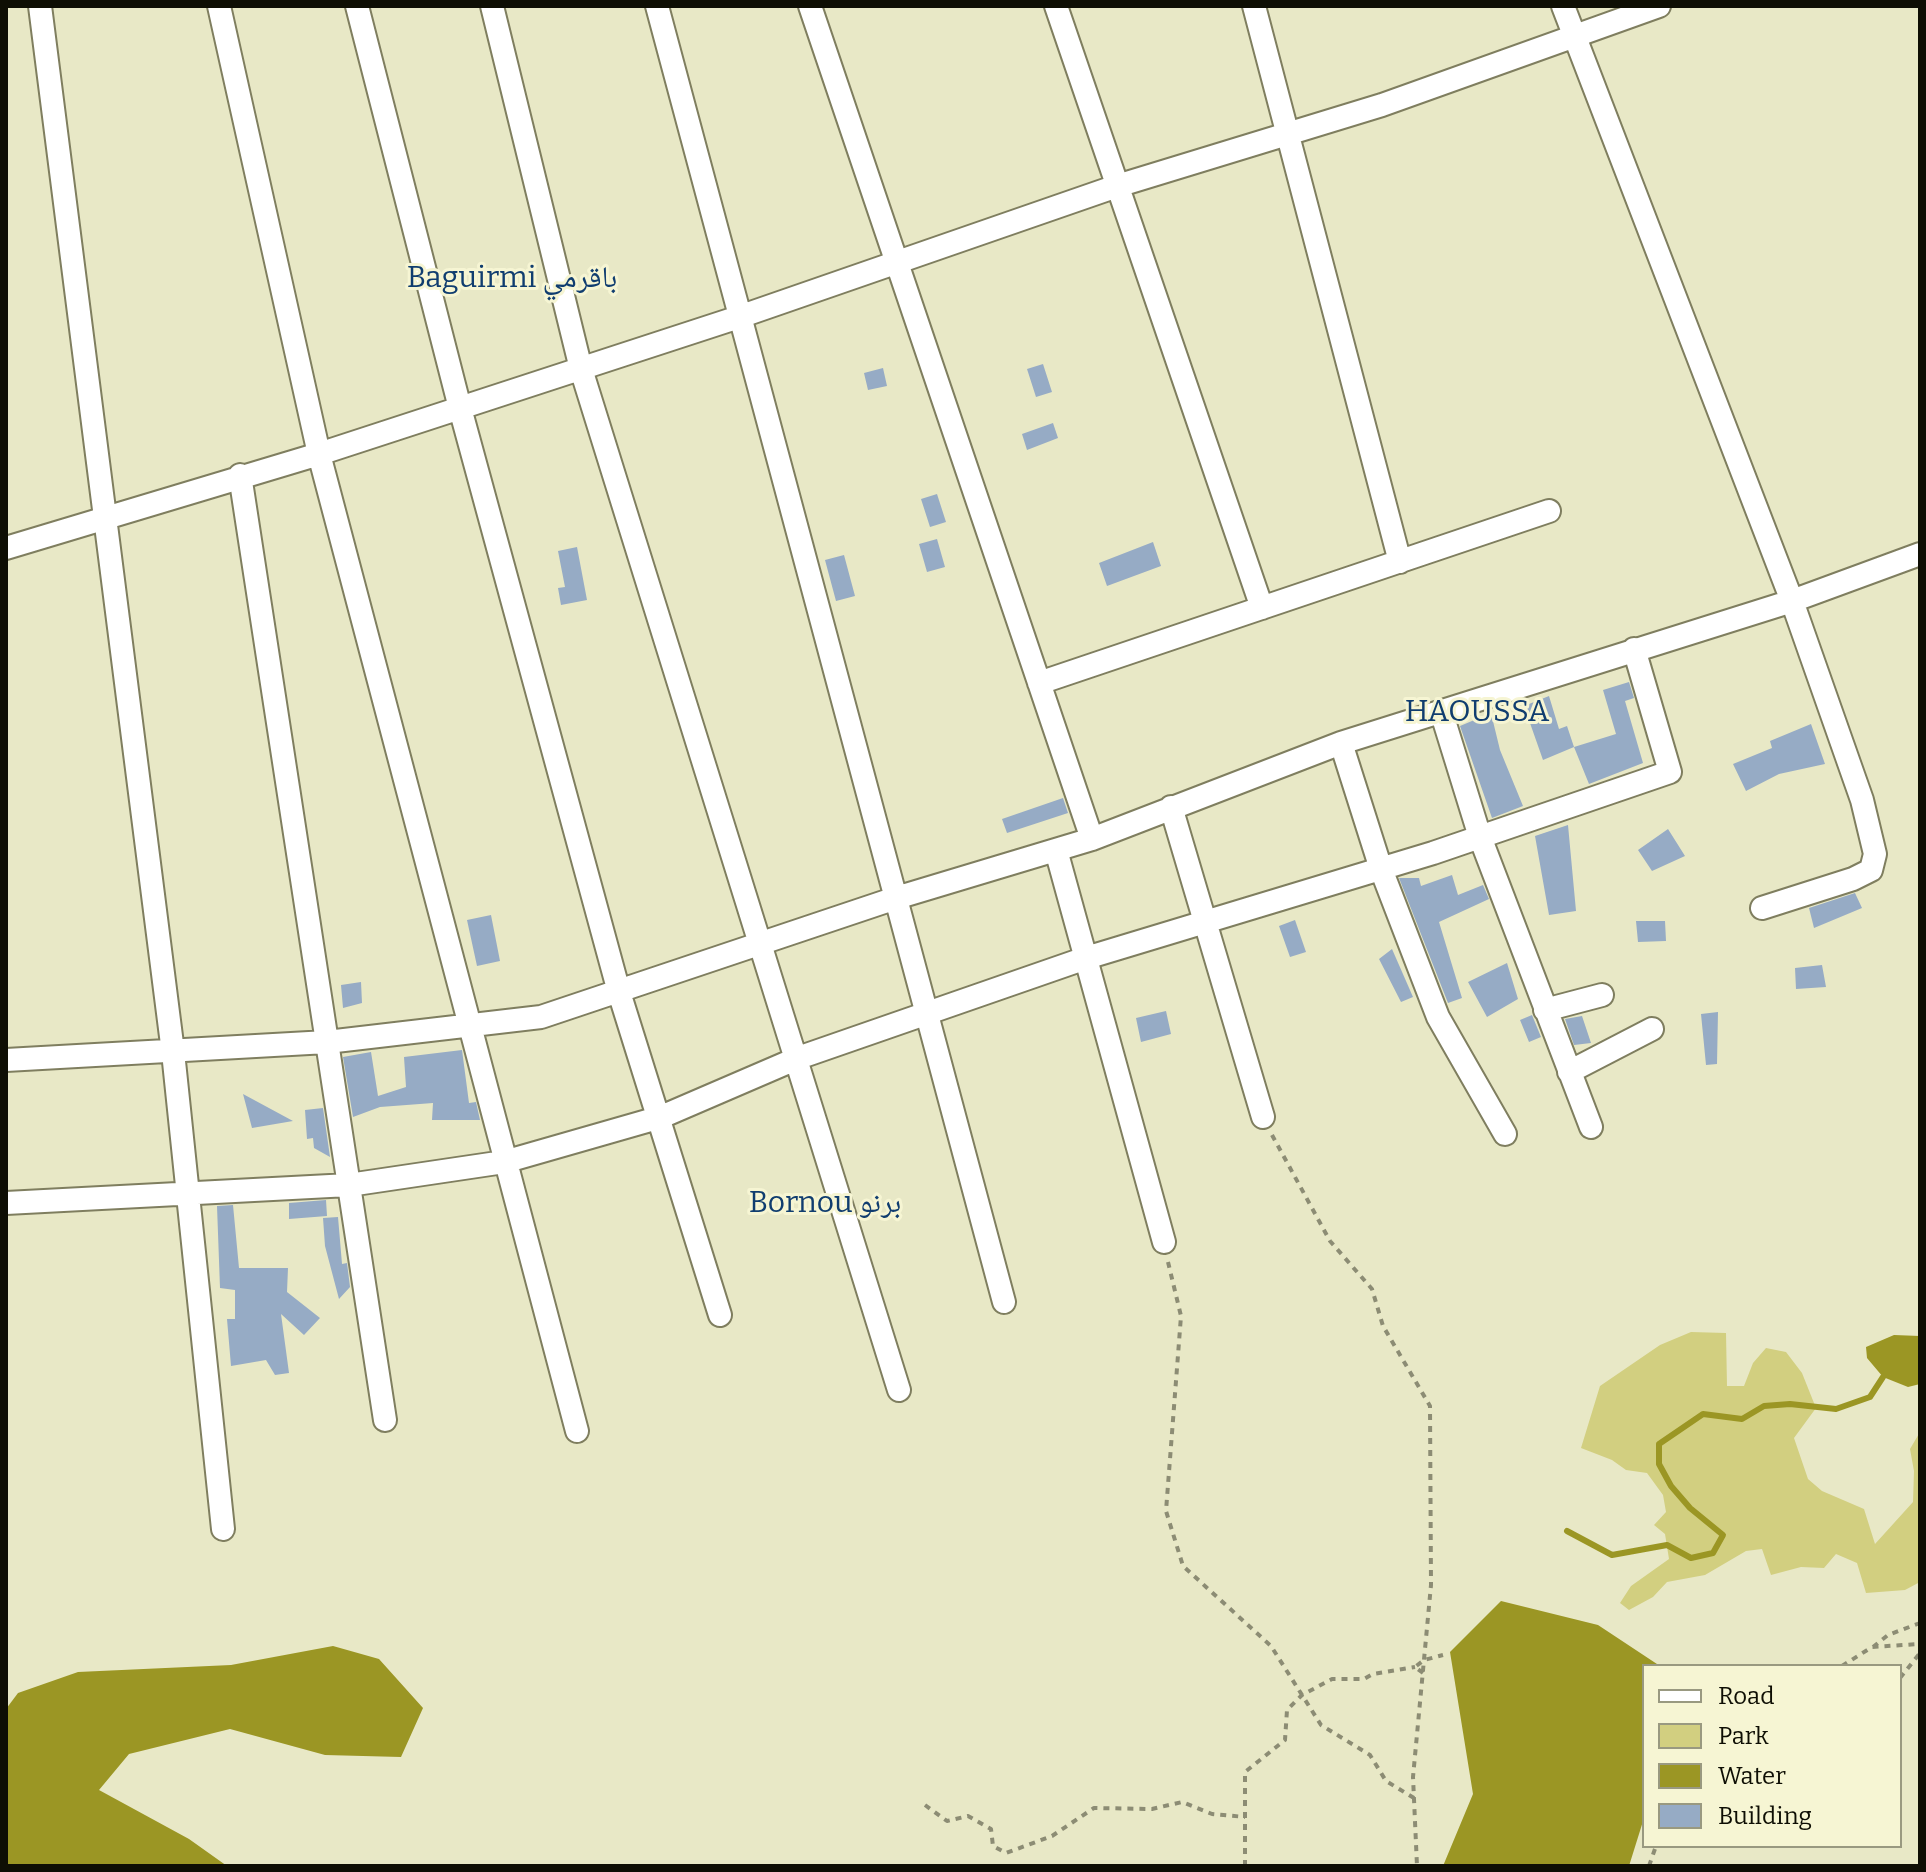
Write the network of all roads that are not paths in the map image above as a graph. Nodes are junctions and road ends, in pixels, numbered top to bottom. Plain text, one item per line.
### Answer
1 (40, 6) edge
2 (219, 6) edge
3 (357, 6) edge
4 (492, 6) edge
5 (657, 6) edge
6 (810, 6) edge
7 (1056, 6) edge
8 (1254, 6) edge
9 (1563, 6) edge
10 (1659, 6) edge
11 (1574, 36) junction
12 (1285, 134) junction
13 (1117, 186) junction
14 (897, 263) junction
15 (739, 317) junction
16 (581, 369) junction
17 (460, 408) junction
18 (319, 454) junction
19 (240, 475) junction
20 (1549, 511) dead end
21 (105, 517) junction
22 (6, 548) edge
23 (1920, 554) edge
24 (1400, 562) junction
25 (1792, 601) junction
26 (1262, 608) junction
27 (1634, 649) junction
28 (1039, 683) junction
29 (1441, 711) junction
30 (1341, 743) junction
31 (1171, 807) junction
32 (1480, 837) junction
33 (1092, 839) junction
34 (1056, 850) junction
35 (1381, 869) junction
36 (896, 898) junction
37 (1762, 908) dead end
38 (1204, 922) junction
39 (761, 946) junction
40 (1086, 958) junction
41 (619, 992) junction
42 (1602, 995) dead end
43 (1545, 1010) junction
44 (927, 1014) junction
45 (469, 1025) junction
46 (1652, 1029) dead end
47 (327, 1042) junction
48 (173, 1052) junction
49 (798, 1058) junction
50 (6, 1060) edge
51 (1569, 1072) junction
52 (661, 1117) junction
53 (1263, 1117) road end
54 (1591, 1127) dead end
55 (1505, 1134) dead end
56 (504, 1162) junction
57 (349, 1185) junction
58 (189, 1194) junction
59 (6, 1203) edge
60 (1164, 1242) road end
61 (1004, 1302) dead end
62 (720, 1315) dead end
63 (899, 1390) dead end
64 (385, 1420) dead end
65 (577, 1431) dead end
66 (223, 1529) dead end

1 - 21 street
2 - 18 street
3 - 17 street
4 - 16 street
5 - 15 street
6 - 14 street
7 - 13 street
8 - 12 street
9 - 11 street
10 - 11 street
11 - 12 street
11 - 25 street
12 - 13 street
12 - 24 street
13 - 14 street
13 - 26 street
14 - 15 street
14 - 28 street
15 - 16 street
15 - 36 street
16 - 17 street
16 - 39 street
17 - 18 street
17 - 41 street
18 - 19 street
18 - 45 street
19 - 21 street
19 - 47 street
20 - 24 street
21 - 22 street
21 - 48 street
23 - 25 street
24 - 26 street
25 - 27 street
25 - 37 street
26 - 28 street
27 - 29 street
27 - 32 street
28 - 33 street
29 - 30 street
29 - 32 street
30 - 31 street
30 - 35 street
31 - 33 street
31 - 38 street
32 - 35 street
32 - 43 street
33 - 34 street
34 - 36 street
34 - 40 street
35 - 38 street
35 - 55 street
36 - 39 street
36 - 44 street
38 - 40 street
38 - 53 street
39 - 41 street
39 - 49 street
40 - 44 street
40 - 60 street
41 - 45 street
41 - 52 street
42 - 43 street
43 - 51 street
44 - 49 street
44 - 61 street
45 - 47 street
45 - 56 street
46 - 51 street
47 - 48 street
47 - 57 street
48 - 50 street
48 - 58 street
49 - 52 street
49 - 63 street
51 - 54 street
52 - 56 street
52 - 62 street
56 - 57 street
56 - 65 street
57 - 58 street
57 - 64 street
58 - 59 street
58 - 66 street

